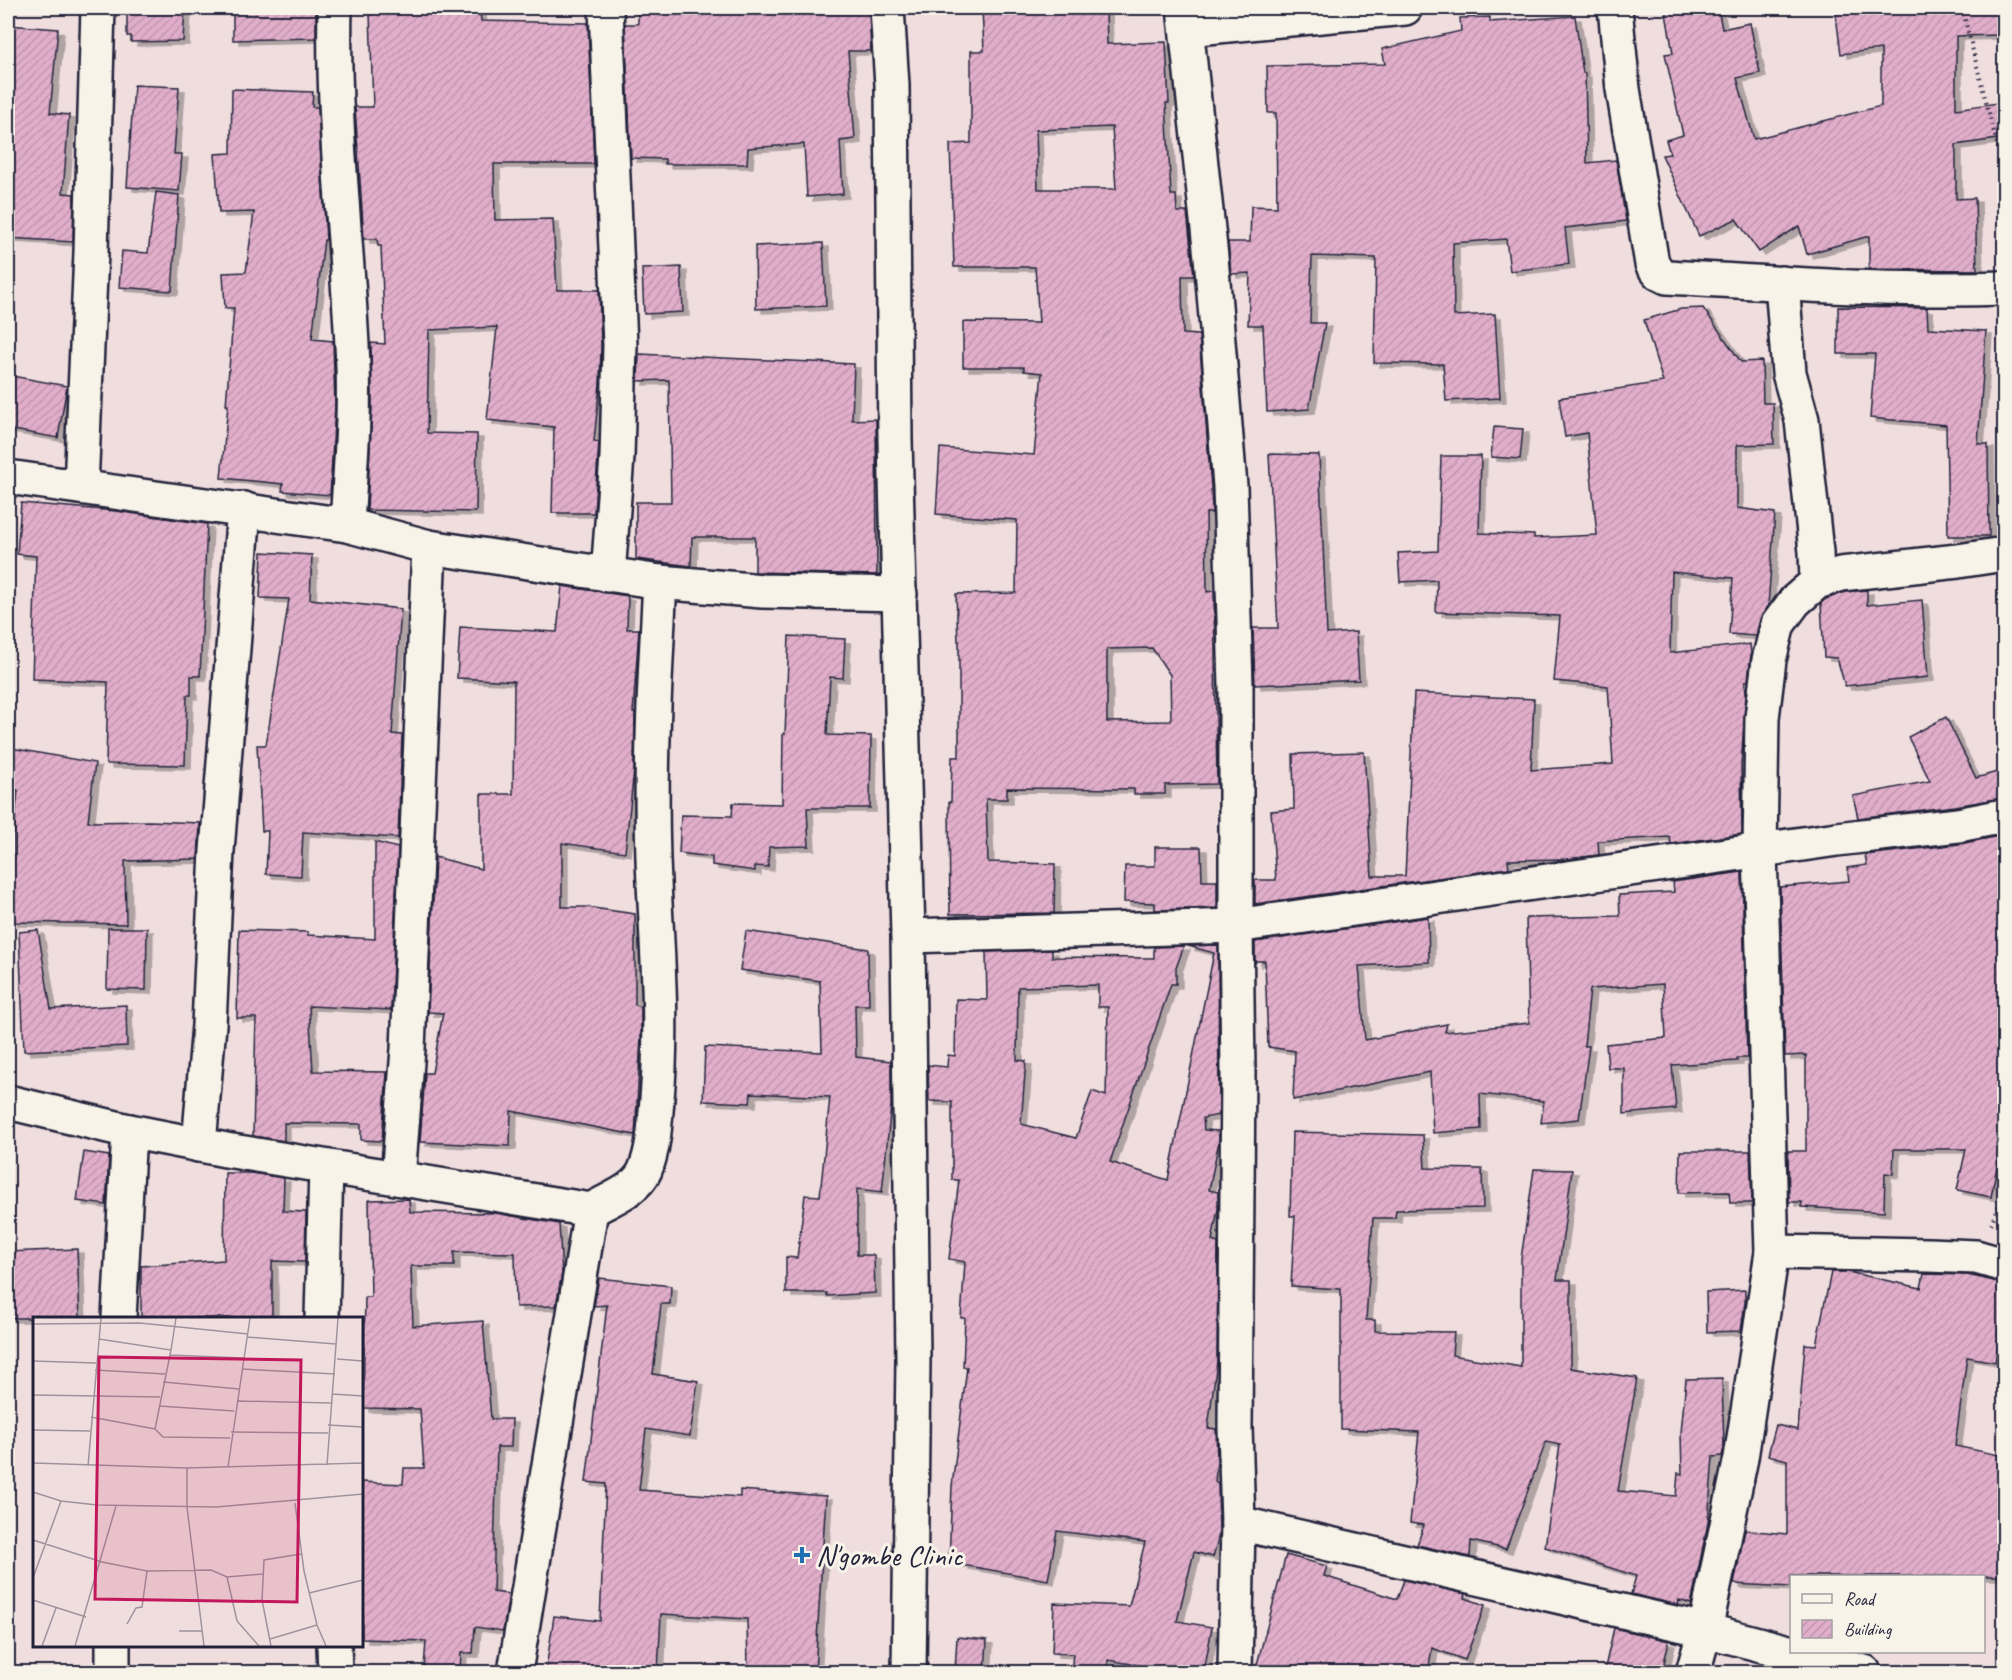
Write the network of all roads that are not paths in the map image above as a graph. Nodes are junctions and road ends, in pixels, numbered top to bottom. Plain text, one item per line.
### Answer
1 (98, 8) edge
2 (335, 8) edge
3 (606, 8) edge
4 (887, 8) edge
5 (1405, 8) edge
6 (1615, 8) edge
7 (1185, 18) edge
8 (1782, 283) junction
9 (2004, 288) edge
10 (8, 477) edge
11 (81, 487) junction
12 (244, 509) junction
13 (347, 525) junction
14 (429, 547) junction
15 (2004, 554) edge
16 (608, 575) junction
17 (660, 582) junction
18 (1817, 582) junction
19 (900, 594) junction
20 (2004, 816) edge
21 (1760, 852) junction
22 (1236, 926) junction
23 (908, 936) junction
24 (8, 1102) edge
25 (129, 1131) junction
26 (199, 1145) junction
27 (326, 1167) junction
28 (398, 1178) junction
29 (591, 1209) junction
30 (1772, 1252) junction
31 (2004, 1265) edge
32 (119, 1317) edge
33 (322, 1317) edge
34 (1238, 1523) junction
35 (1705, 1630) junction
36 (113, 1647) edge
37 (334, 1647) edge
38 (1790, 1652) edge
39 (1792, 1653) edge
40 (113, 1672) edge
41 (335, 1672) edge
42 (515, 1672) edge
43 (909, 1672) edge
44 (1235, 1672) edge
45 (1693, 1672) edge
46 (1864, 1672) edge

1 - 11 street
2 - 13 street
3 - 16 street
4 - 19 street
5 - 7 street
6 - 8 street
7 - 22 street
8 - 9 street
8 - 18 street
10 - 11 street
11 - 12 street
12 - 13 street
12 - 26 street
13 - 14 street
14 - 16 street
14 - 28 street
15 - 18 street
16 - 17 street
17 - 19 street
17 - 29 street
18 - 21 street
19 - 23 street
20 - 21 street
21 - 22 street
21 - 30 street
22 - 23 street
22 - 34 street
23 - 43 street
24 - 25 street
25 - 26 street
25 - 32 street
26 - 27 street
27 - 28 street
27 - 33 street
28 - 29 street
29 - 42 street
30 - 31 street
30 - 35 street
34 - 35 street
34 - 44 street
35 - 38 street
35 - 45 street
36 - 40 street
37 - 41 street
39 - 46 street

